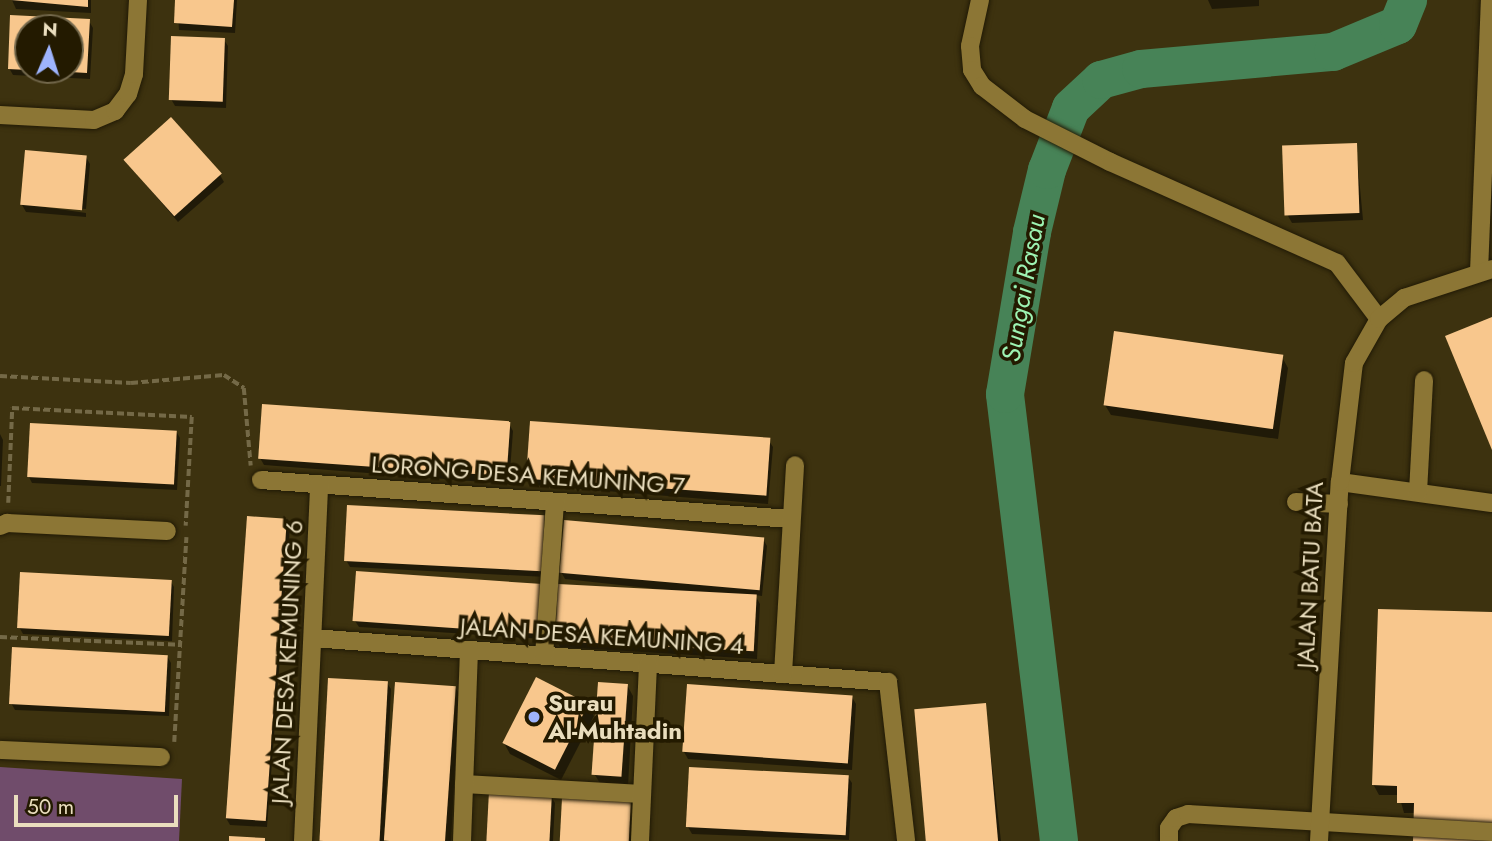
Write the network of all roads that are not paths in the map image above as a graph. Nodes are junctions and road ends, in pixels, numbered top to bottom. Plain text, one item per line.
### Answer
1 (138, 0) edge
2 (980, 0) edge
3 (1490, 0) edge
4 (1491, 21) edge
5 (0, 115) edge
6 (1486, 271) edge
7 (1378, 319) junction
8 (1424, 380) dead end
9 (795, 465) dead end
10 (261, 480) road end
11 (1340, 482) junction
12 (319, 484) junction
13 (1418, 492) junction
14 (555, 502) junction
15 (1296, 502) dead end
16 (1492, 503) edge
17 (1339, 505) junction
18 (791, 519) junction
19 (0, 526) edge
20 (167, 531) dead end
21 (313, 638) junction
22 (469, 650) junction
23 (544, 656) junction
24 (648, 664) junction
25 (783, 674) junction
26 (0, 750) edge
27 (161, 757) dead end
28 (464, 784) junction
29 (642, 794) junction
30 (1320, 823) junction
31 (1492, 832) edge
32 (303, 841) edge
33 (462, 841) edge
34 (640, 841) edge
35 (906, 841) edge
36 (1169, 841) edge
37 (1319, 841) edge

1 - 5 street
2 - 7 street
3 - 4 street
4 - 6 street
6 - 7 street
7 - 11 street, JALAN BATU BATA
8 - 13 street
9 - 18 street
10 - 12 street, LORONG DESA KEMUNING 7
11 - 13 street
11 - 17 street, JALAN BATU BATA
12 - 14 street, LORONG DESA KEMUNING 7
12 - 21 street, JALAN DESA KEMUNING 6
13 - 16 street
14 - 18 street, LORONG DESA KEMUNING 7
14 - 23 street
15 - 17 street
17 - 30 street, JALAN BATU BATA
18 - 25 street
19 - 20 street
21 - 22 street, JALAN DESA KEMUNING 4
21 - 32 street, JALAN DESA KEMUNING 6
22 - 23 street, JALAN DESA KEMUNING 4
22 - 28 street
23 - 24 street, JALAN DESA KEMUNING 4
24 - 25 street, JALAN DESA KEMUNING 4
24 - 29 street
25 - 35 street, JALAN DESA KEMUNING 4
26 - 27 street
28 - 29 street
28 - 33 street
29 - 34 street
30 - 31 street
30 - 36 street
30 - 37 street, JALAN BATU BATA

